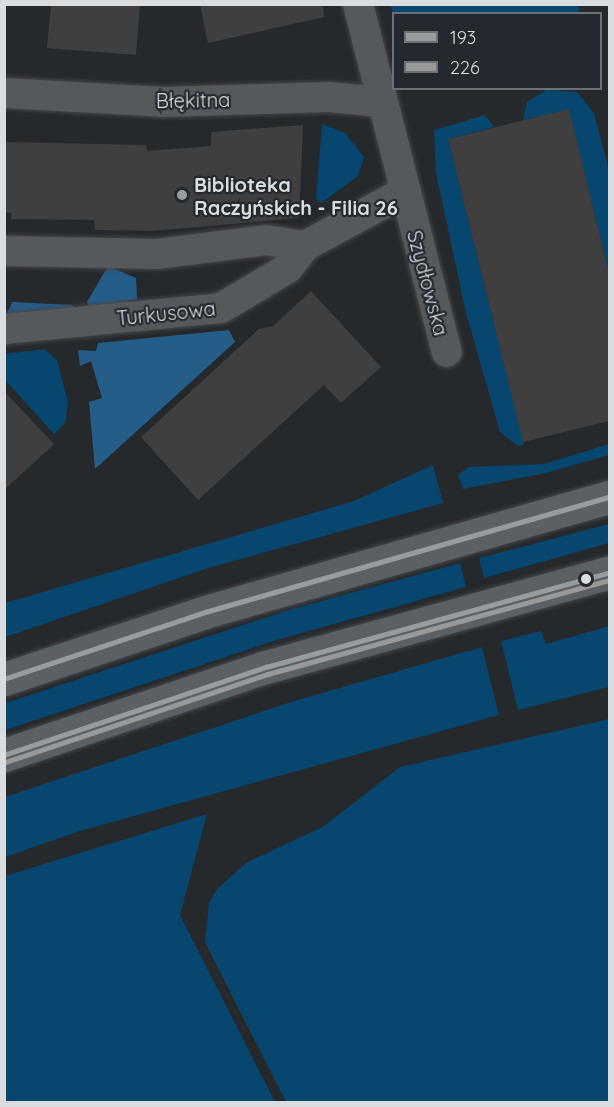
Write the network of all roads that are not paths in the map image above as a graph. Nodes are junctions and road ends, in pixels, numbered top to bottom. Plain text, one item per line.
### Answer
1 (358, 4) edge
2 (4, 93) edge
3 (382, 102) junction
4 (404, 192) junction
5 (306, 246) junction
6 (4, 251) edge
7 (4, 329) edge
8 (447, 352) dead end
9 (609, 497) edge
10 (609, 572) edge
11 (4, 679) edge
12 (4, 755) edge

1 - 3 street, Szydłowska
2 - 3 street, Błękitna
3 - 4 street, Szydłowska
4 - 5 street, Turkusowa
4 - 8 street, Szydłowska
5 - 6 street
5 - 7 street, Turkusowa
9 - 11 main road
10 - 12 main road

